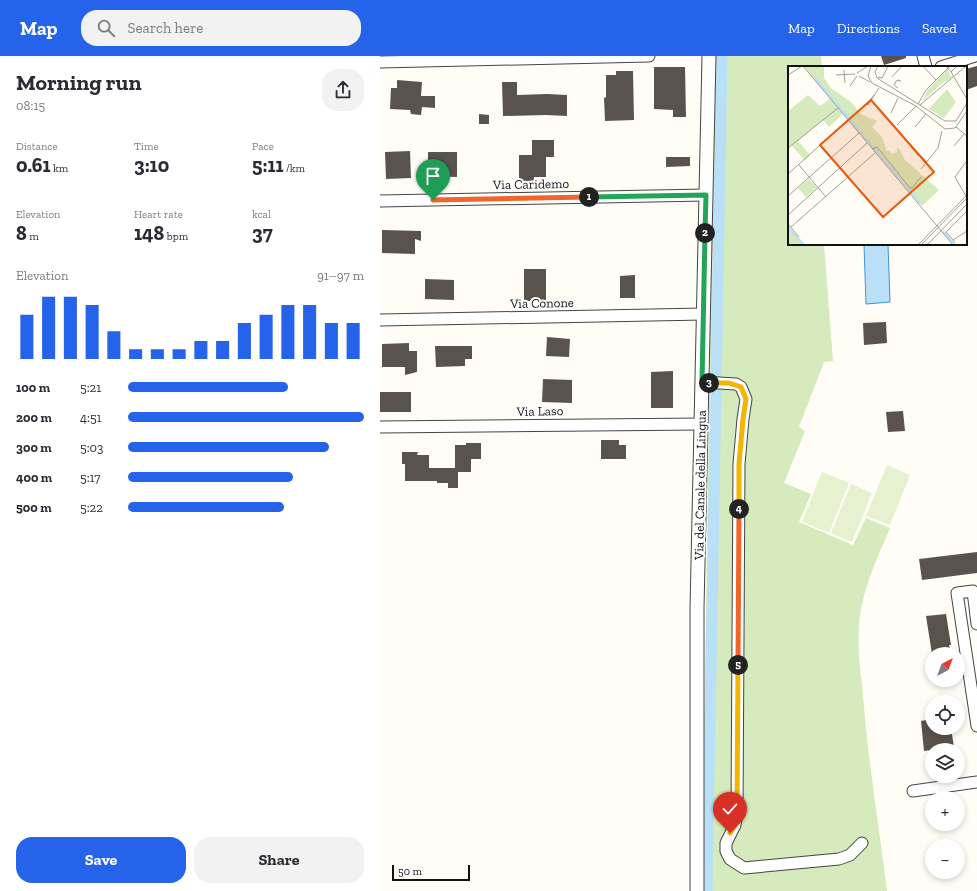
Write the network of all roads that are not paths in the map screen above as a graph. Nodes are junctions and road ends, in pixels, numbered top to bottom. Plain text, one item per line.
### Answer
1 (649, 56) edge
2 (709, 56) edge
3 (923, 56) edge
4 (975, 56) edge
5 (380, 62) edge
6 (926, 66) edge
7 (944, 66) edge
8 (706, 195) junction
9 (380, 202) edge
10 (704, 314) junction
11 (380, 320) edge
12 (707, 382) junction
13 (701, 424) junction
14 (380, 427) edge
15 (977, 624) edge
16 (974, 694) edge
17 (977, 726) edge
18 (977, 782) edge
19 (913, 790) dead end
20 (862, 843) dead end
21 (697, 891) edge

1 - 5 street
2 - 8 street, Via del Canale della Lingua
3 - 6 street
4 - 7 street
8 - 9 street, Via Caridemo
8 - 10 street, Via del Canale della Lingua
10 - 11 street, Via Conone
10 - 12 street, Via del Canale della Lingua
12 - 13 street, Via del Canale della Lingua
12 - 20 street
13 - 14 street, Via Laso
13 - 21 street, Via del Canale della Lingua
15 - 16 street
16 - 17 street
18 - 19 street

